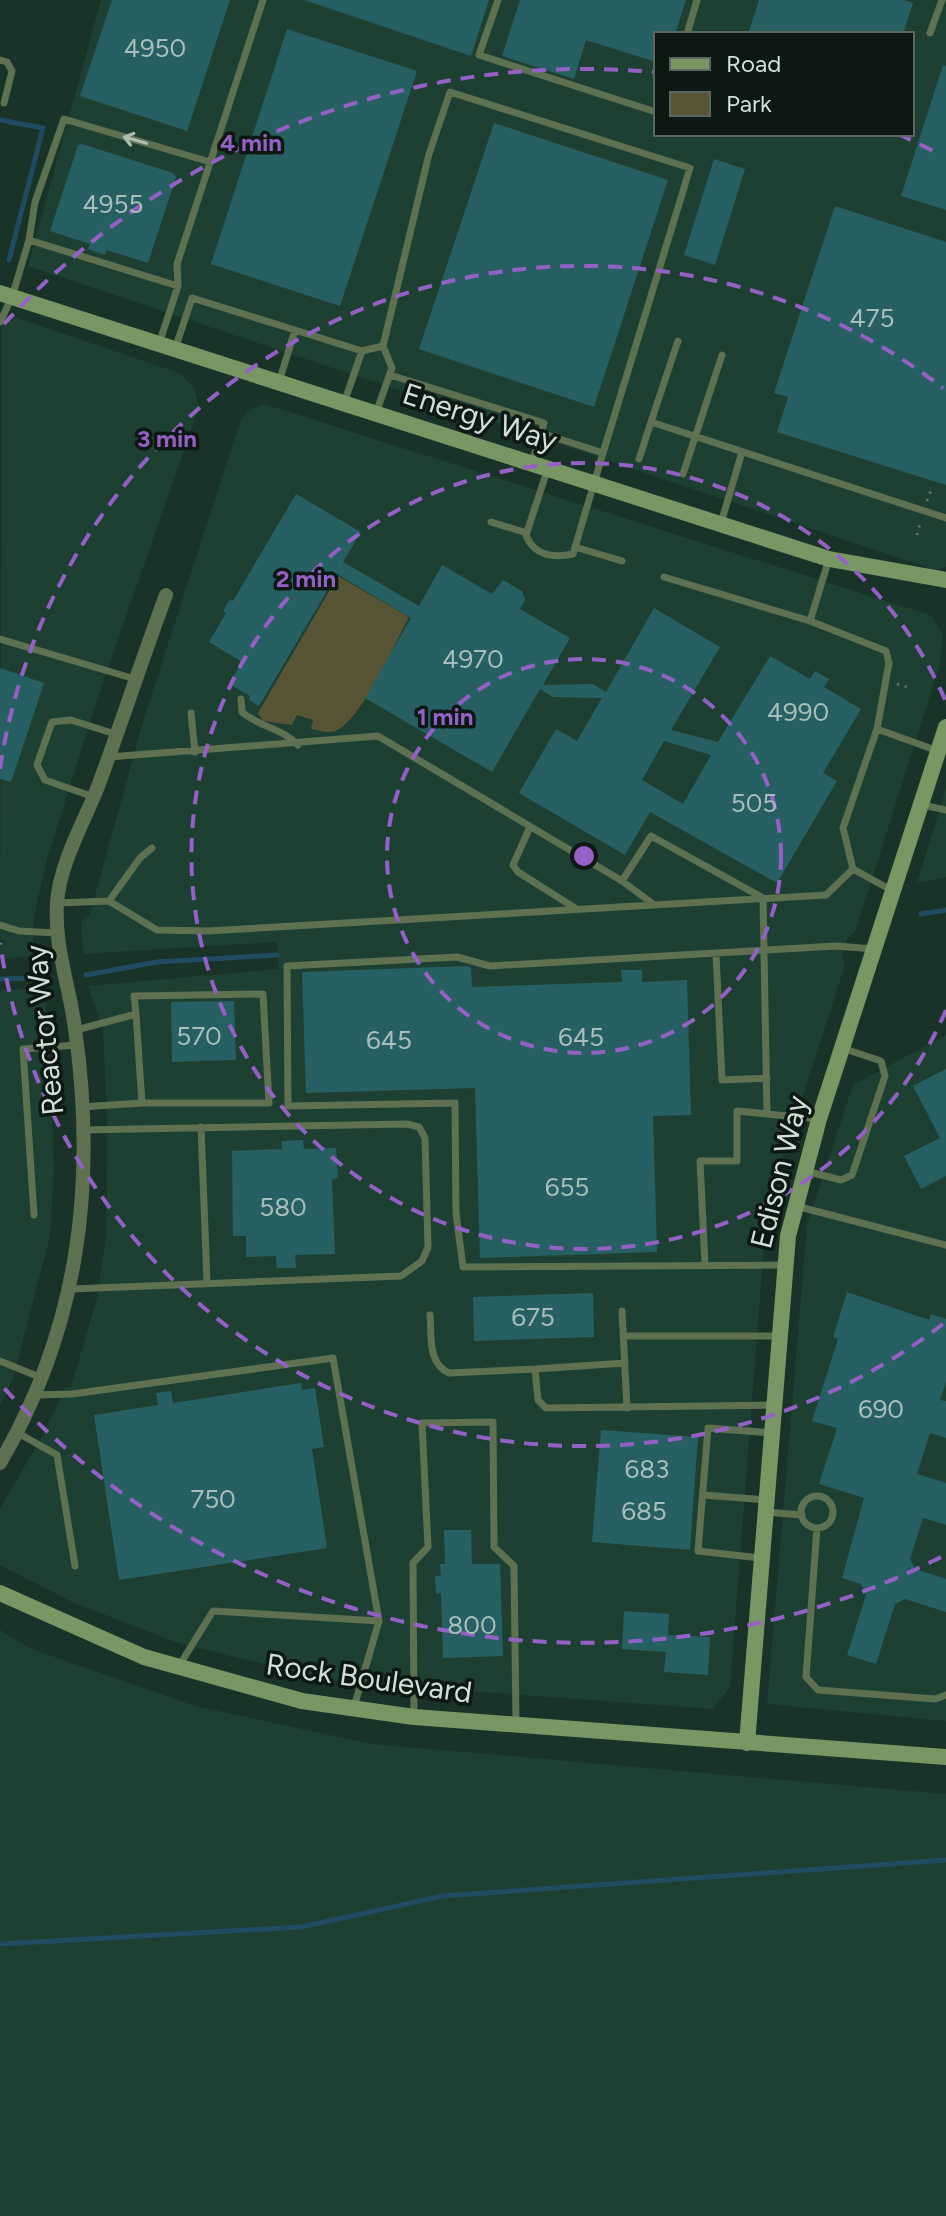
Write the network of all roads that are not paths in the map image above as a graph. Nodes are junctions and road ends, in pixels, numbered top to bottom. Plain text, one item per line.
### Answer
1 (263, 0) edge
2 (498, 0) edge
3 (697, 0) edge
4 (942, 0) edge
5 (688, 32) edge
6 (930, 33) dead end
7 (0, 60) edge
8 (4, 103) dead end
9 (654, 111) edge
10 (210, 162) junction
11 (29, 240) junction
12 (178, 286) junction
13 (6, 295) edge
14 (0, 322) edge
15 (295, 330) junction
16 (678, 341) dead end
17 (167, 346) junction
18 (383, 346) junction
19 (362, 351) junction
20 (722, 355) dead end
21 (390, 375) junction
22 (279, 382) junction
23 (344, 403) junction
24 (376, 413) junction
25 (651, 422) junction
26 (541, 433) junction
27 (693, 436) junction
28 (742, 452) junction
29 (603, 453) junction
30 (639, 459) dead end
31 (540, 466) junction
32 (683, 474) dead end
33 (593, 483) junction
34 (946, 518) edge
35 (491, 522) dead end
36 (720, 524) junction
37 (527, 533) junction
38 (575, 547) junction
39 (829, 559) junction
40 (622, 561) dead end
41 (664, 577) dead end
42 (946, 580) edge
43 (166, 595) dead end
44 (810, 621) junction
45 (0, 639) edge
46 (135, 679) junction
47 (241, 699) dead end
48 (191, 713) dead end
49 (946, 727) edge
50 (877, 729) junction
51 (115, 734) junction
52 (298, 745) junction
53 (938, 751) junction
54 (195, 752) junction
55 (109, 757) junction
56 (94, 797) junction
57 (921, 804) junction
58 (946, 810) edge
59 (530, 827) junction
60 (152, 848) dead end
61 (853, 869) junction
62 (622, 881) junction
63 (893, 891) junction
64 (763, 898) junction
65 (109, 901) junction
66 (57, 903) junction
67 (653, 904) junction
68 (576, 909) junction
69 (0, 925) edge
70 (59, 933) junction
71 (874, 949) junction
72 (766, 951) junction
73 (716, 954) junction
74 (136, 1014) junction
75 (76, 1038) junction
76 (842, 1048) junction
77 (767, 1078) junction
78 (142, 1103) junction
79 (81, 1107) junction
80 (767, 1114) junction
81 (819, 1119) junction
82 (201, 1127) junction
83 (81, 1130) junction
84 (803, 1170) junction
85 (794, 1206) junction
86 (34, 1215) dead end
87 (946, 1245) edge
88 (705, 1265) junction
89 (785, 1265) junction
90 (207, 1282) junction
91 (71, 1289) junction
92 (622, 1311) dead end
93 (430, 1315) dead end
94 (623, 1336) junction
95 (779, 1336) junction
96 (0, 1361) edge
97 (625, 1363) junction
98 (535, 1369) junction
99 (43, 1378) junction
100 (36, 1395) junction
101 (774, 1405) junction
102 (627, 1408) junction
103 (18, 1433) junction
104 (772, 1433) junction
105 (0, 1463) edge
106 (703, 1495) junction
107 (767, 1506) junction
108 (802, 1515) junction
109 (817, 1528) junction
110 (762, 1558) junction
111 (75, 1566) dead end
112 (0, 1593) edge
113 (379, 1621) junction
114 (178, 1667) junction
115 (946, 1695) edge
116 (353, 1709) junction
117 (414, 1717) junction
118 (516, 1725) junction
119 (747, 1743) junction
120 (946, 1757) edge

1 - 10 lane
2 - 9 lane
3 - 5 lane
4 - 6 lane
7 - 8 lane
10 -> 11 lane
10 - 12 lane
11 - 12 lane
11 - 13 lane
12 - 17 lane
13 - 14 lane
13 - 17 street, Energy Way
15 - 17 lane
15 - 19 lane
15 - 22 lane
16 - 25 lane
17 - 22 street, Energy Way
18 - 19 lane
18 - 21 lane
18 - 29 lane
19 - 23 lane
20 - 27 lane
21 - 24 lane
21 - 26 lane
22 - 23 street, Energy Way
23 - 24 street, Energy Way
24 - 31 street, Energy Way
25 - 27 lane
25 - 30 lane
26 - 29 lane
26 - 31 lane
27 - 28 lane
27 - 32 lane
28 - 34 lane
28 - 36 lane
29 - 33 lane
31 - 33 street, Energy Way
31 - 37 lane
33 - 36 street, Energy Way
33 - 38 lane
35 - 37 lane
36 - 39 street, Energy Way
37 - 38 lane
38 - 40 lane
39 - 42 street, Energy Way
39 - 44 lane
41 - 44 lane
43 - 46 street, Reactor Way
44 - 50 lane
45 - 46 lane
46 - 51 street, Reactor Way
47 - 52 lane
48 - 54 lane
49 - 53 street, Edison Way
50 - 53 lane
50 - 61 lane
51 - 55 street, Reactor Way
51 - 56 lane
52 - 54 lane
52 - 59 lane
53 - 57 street, Edison Way
54 - 55 lane
55 - 56 street, Reactor Way
56 - 66 street, Reactor Way
57 - 58 lane
57 - 63 street, Edison Way
59 - 62 lane
59 - 68 lane
60 - 65 lane
61 - 63 lane
61 - 64 lane
62 - 64 lane
62 - 67 lane
63 - 71 street, Edison Way
64 - 67 lane
64 - 72 lane
65 - 66 lane
65 - 68 lane
66 - 70 street, Reactor Way
67 - 68 lane
69 - 70 lane
70 - 75 street, Reactor Way
71 - 72 lane
71 - 76 street, Edison Way
72 - 73 lane
72 - 77 lane
73 - 77 lane
73 - 88 lane
74 - 75 lane
74 - 78 lane
74 - 78 lane
75 - 79 street, Reactor Way
75 - 86 lane
76 - 81 street, Edison Way
76 - 84 lane
77 - 80 lane
78 - 79 lane
79 - 83 street, Reactor Way
80 - 81 lane
80 - 88 lane
81 - 84 street, Edison Way
82 - 83 lane
82 - 90 lane
82 - 90 lane
83 - 91 street, Reactor Way
84 - 85 street, Edison Way
85 - 87 lane
85 - 89 street, Edison Way
88 - 89 lane
89 - 95 street, Edison Way
90 - 91 lane
91 - 99 street, Reactor Way
92 - 94 lane
93 - 98 lane
94 - 95 lane
94 - 97 lane
95 - 101 street, Edison Way
96 - 99 lane
97 - 98 lane
97 - 102 lane
98 - 102 lane
99 - 100 street, Reactor Way
100 - 103 street, Reactor Way
100 - 113 lane
101 - 102 lane
101 - 104 street, Edison Way
103 - 105 street, Reactor Way
103 - 111 lane
104 - 106 lane
104 - 107 street, Edison Way
106 - 107 lane
106 - 110 lane
107 - 108 lane
107 - 110 street, Edison Way
108 - 109 lane
108 - 109 lane
109 - 115 lane
110 - 119 street, Edison Way
112 - 114 street, Rock Boulevard
113 - 114 lane
113 - 116 lane
114 - 116 street, Rock Boulevard
116 - 117 street, Rock Boulevard
117 - 118 street, Rock Boulevard
117 - 118 lane
118 - 119 street, Rock Boulevard
119 - 120 street, Rock Boulevard

